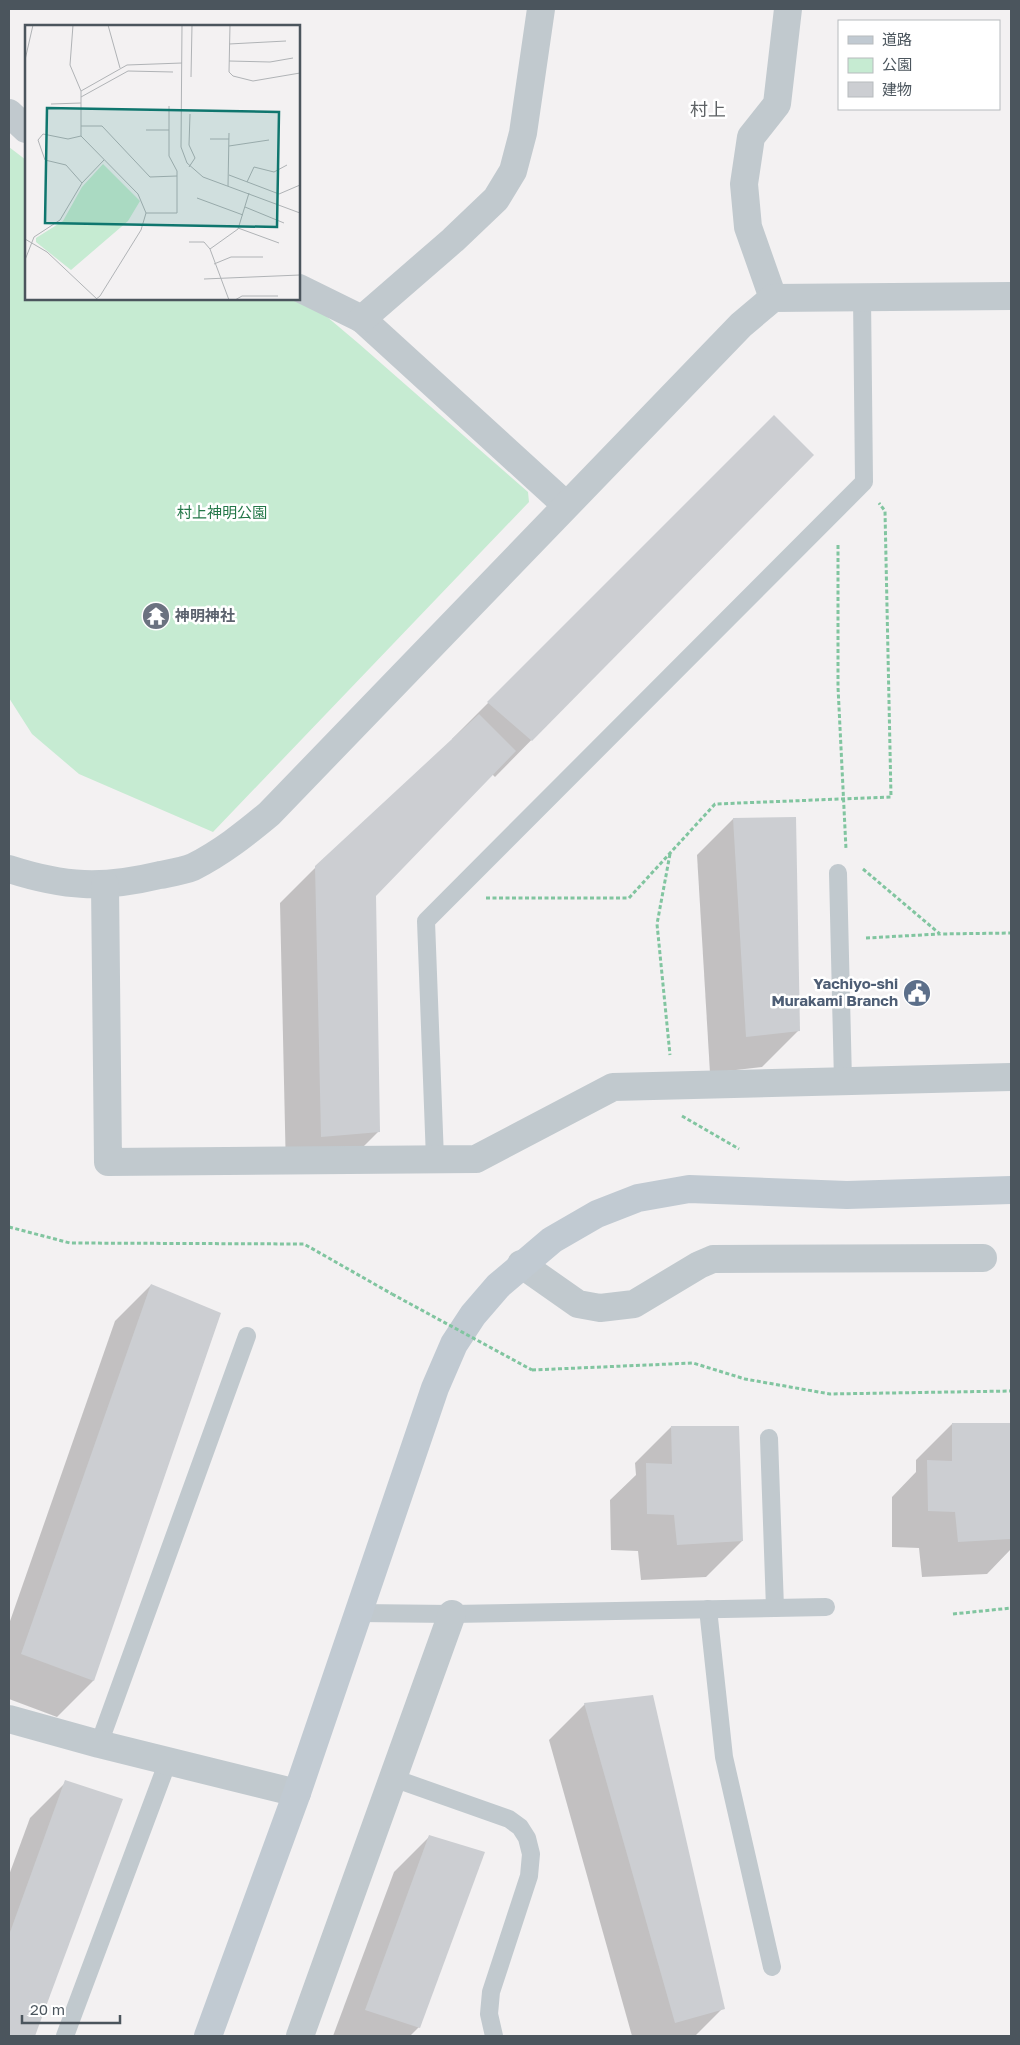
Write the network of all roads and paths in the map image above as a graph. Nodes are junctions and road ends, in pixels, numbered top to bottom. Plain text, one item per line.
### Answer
1 (541, 9) edge
2 (788, 9) edge
3 (9, 113) edge
4 (25, 128) edge
5 (300, 288) edge
6 (1011, 296) edge
7 (862, 297) junction
8 (772, 298) junction
9 (362, 319) junction
10 (864, 482) junction
11 (566, 505) junction
12 (838, 508) junction
13 (843, 798) junction
14 (670, 853) junction
15 (846, 855) dead end
16 (860, 867) dead end
17 (9, 869) edge
18 (838, 873) dead end
19 (105, 885) junction
20 (450, 898) junction
21 (1011, 933) edge
22 (940, 934) junction
23 (840, 939) junction
24 (1011, 1077) edge
25 (843, 1081) junction
26 (674, 1085) junction
27 (435, 1159) junction
28 (1011, 1190) edge
29 (9, 1227) edge
30 (983, 1258) dead end
31 (521, 1264) junction
32 (247, 1336) dead end
33 (1011, 1391) edge
34 (769, 1438) dead end
35 (826, 1607) dead end
36 (775, 1608) junction
37 (1011, 1608) edge
38 (708, 1609) junction
39 (358, 1612) junction
40 (452, 1614) junction
41 (953, 1614) dead end
42 (9, 1719) edge
43 (99, 1744) junction
44 (168, 1761) junction
45 (393, 1778) junction
46 (297, 1794) junction
47 (772, 1967) dead end
48 (65, 2036) edge
49 (208, 2036) edge
50 (300, 2036) edge
51 (494, 2036) edge

1 - 9 street
2 - 8 street
3 - 4 street
5 - 9 street
6 - 7 street
7 - 8 street
7 - 10 lane
8 - 11 street
9 - 11 street
10 - 12 lane
10 - 13 path
11 - 19 street
12 - 13 path
12 - 20 lane
13 - 14 path
13 - 15 path
14 - 20 path
14 - 26 path
16 - 22 path
17 - 19 street
18 - 23 lane
19 - 27 street
20 - 27 lane
21 - 22 path
22 - 23 path
23 - 25 lane
24 - 25 street
25 - 26 street
26 - 27 street
28 - 31 street
29 - 33 path, bridge
30 - 31 street
31 - 39 street
32 - 43 lane
34 - 36 lane
35 - 36 lane
36 - 38 lane
37 - 41 path
38 - 40 lane
38 - 47 lane
39 - 40 lane
39 - 46 street
40 - 45 street
42 - 43 street
43 - 44 street
44 - 46 street
44 - 48 lane
45 - 50 street
45 - 51 lane
46 - 49 street

